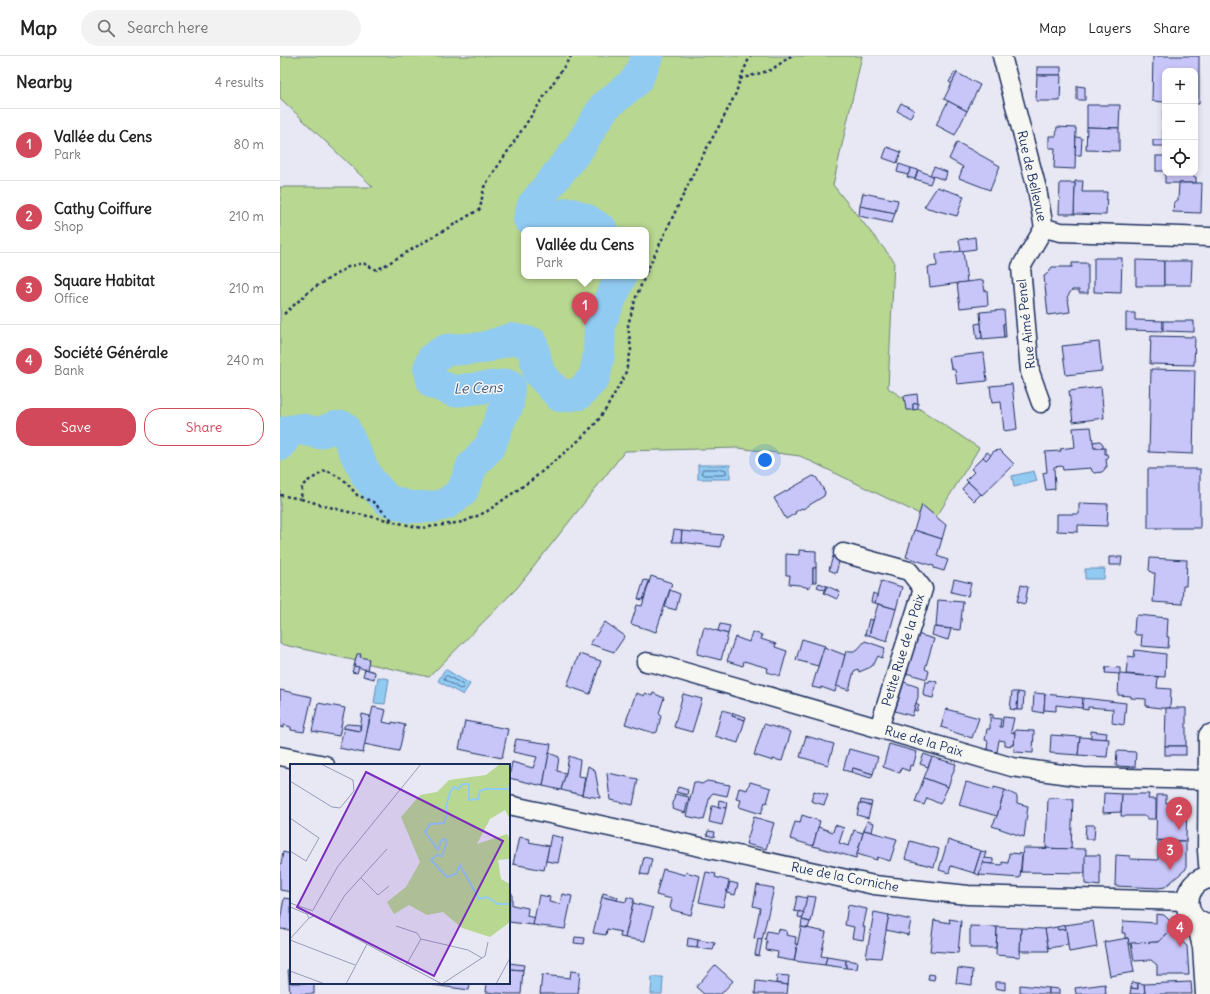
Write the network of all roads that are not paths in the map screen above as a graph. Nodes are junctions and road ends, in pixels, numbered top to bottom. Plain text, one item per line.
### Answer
1 (1002, 56) edge
2 (1044, 228) junction
3 (1210, 237) edge
4 (1041, 403) dead end
5 (843, 553) dead end
6 (646, 662) dead end
7 (879, 728) junction
8 (1210, 736) edge
9 (280, 756) edge
10 (320, 764) edge
11 (1209, 780) junction
12 (510, 805) edge
13 (1210, 864) edge
14 (1210, 877) edge
15 (1187, 901) junction
16 (1204, 924) edge
17 (1207, 994) edge

1 - 2 street, Rue de Bellevue
2 - 3 street, Rue de Bellevue
2 - 4 street, Rue Aimé Penel
5 - 7 street, Petite Rue de la Paix
6 - 7 street, Rue de la Paix
7 - 11 street, Rue de la Paix
8 - 11 street
9 - 10 street
11 - 13 street
12 - 15 street, Rue de la Corniche
14 - 15 street
15 - 16 street
16 - 17 street

